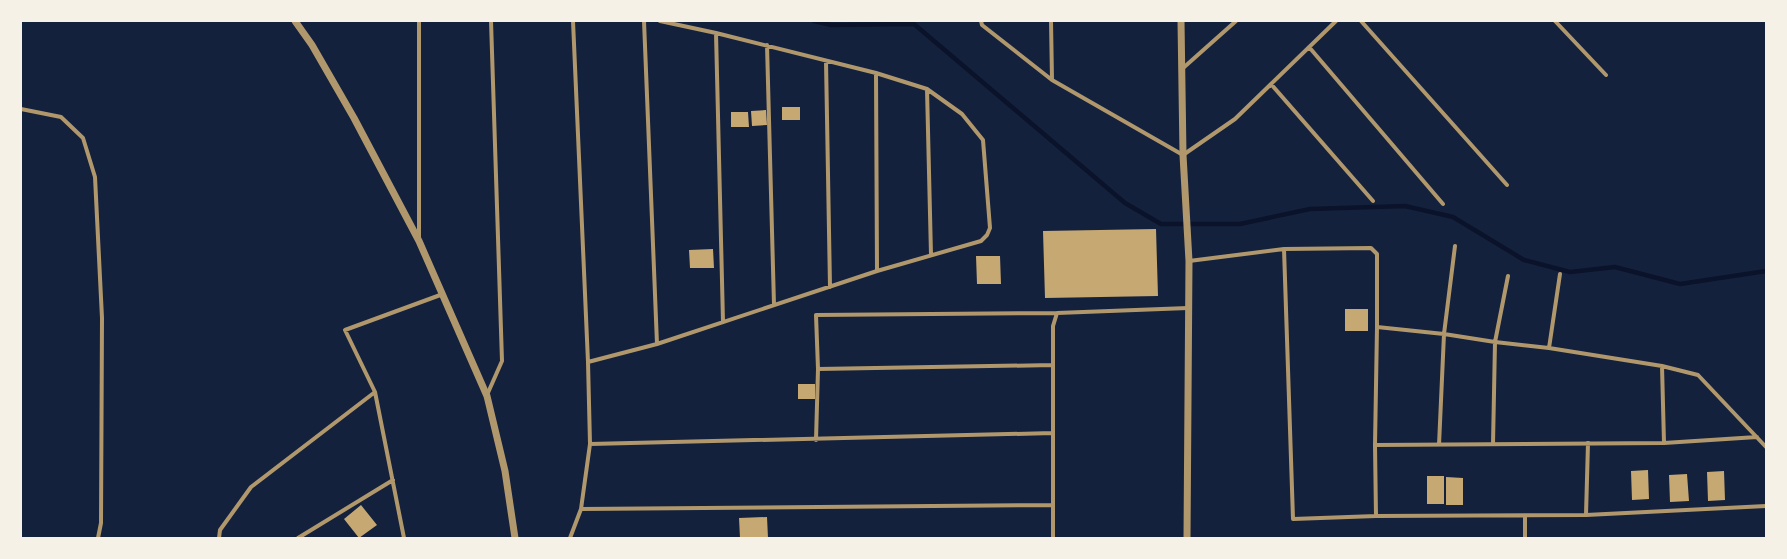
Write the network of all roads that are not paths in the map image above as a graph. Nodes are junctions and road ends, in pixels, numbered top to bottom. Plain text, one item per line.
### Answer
1 (295, 21) edge
2 (419, 21) edge
3 (491, 21) edge
4 (573, 21) edge
5 (644, 21) edge
6 (660, 21) edge
7 (981, 21) edge
8 (1051, 21) edge
9 (1181, 21) edge
10 (1236, 21) edge
11 (1336, 21) edge
12 (1361, 21) edge
13 (1555, 21) edge
14 (716, 33) junction
15 (767, 45) junction
16 (1309, 47) junction
17 (826, 61) junction
18 (1181, 70) junction
19 (876, 73) junction
20 (1606, 74) dead end
21 (1052, 80) junction
22 (1271, 84) junction
23 (927, 89) junction
24 (21, 109) edge
25 (1183, 155) junction
26 (1507, 185) dead end
27 (1373, 201) dead end
28 (1443, 204) dead end
29 (420, 241) junction
30 (1455, 246) dead end
31 (1284, 249) junction
32 (931, 255) junction
33 (1189, 261) junction
34 (877, 271) junction
35 (1560, 274) dead end
36 (1508, 276) dead end
37 (830, 286) junction
38 (443, 294) junction
39 (774, 305) junction
40 (1188, 308) junction
41 (1058, 313) junction
42 (723, 322) junction
43 (1377, 327) junction
44 (1444, 334) junction
45 (1495, 342) junction
46 (656, 344) junction
47 (1549, 348) junction
48 (588, 362) junction
49 (1053, 365) junction
50 (1662, 366) junction
51 (818, 369) junction
52 (375, 392) junction
53 (487, 396) junction
54 (1053, 433) junction
55 (1758, 437) junction
56 (816, 440) junction
57 (1588, 443) junction
58 (1664, 443) junction
59 (590, 444) junction
60 (1493, 444) junction
61 (1375, 445) junction
62 (1439, 445) junction
63 (1766, 447) edge
64 (393, 480) junction
65 (1053, 504) junction
66 (1766, 506) edge
67 (581, 509) junction
68 (1586, 515) junction
69 (1376, 516) junction
70 (1525, 516) junction
71 (98, 538) edge
72 (219, 538) edge
73 (298, 538) edge
74 (404, 538) edge
75 (515, 538) edge
76 (570, 538) edge
77 (1053, 538) edge
78 (1187, 538) edge
79 (1525, 538) edge

1 - 29 street
2 - 29 street
3 - 53 street
4 - 48 street
5 - 46 street
6 - 14 street
7 - 21 street
8 - 21 street
9 - 18 street
10 - 18 street
11 - 16 street
12 - 26 street
13 - 20 street
14 - 15 street
14 - 42 street
15 - 17 street
15 - 39 street
16 - 22 street
16 - 28 street
17 - 19 street
17 - 37 street
18 - 25 street
19 - 23 street
19 - 34 street
21 - 25 street
22 - 25 street
22 - 27 street
23 - 32 street
23 - 32 street
24 - 71 street
25 - 33 street
29 - 38 street
30 - 44 street
31 - 33 street
31 - 43 street
31 - 69 street
32 - 34 street
33 - 40 street
34 - 37 street
35 - 47 street
36 - 45 street
37 - 39 street
38 - 52 street
38 - 53 street
39 - 42 street
40 - 41 street
40 - 78 street
41 - 49 street
41 - 51 street
42 - 46 street
43 - 44 street
43 - 61 street
44 - 45 street
44 - 62 street
45 - 47 street
45 - 60 street
46 - 48 street
47 - 50 street
48 - 59 street
49 - 51 street
49 - 54 street
50 - 55 street
50 - 58 street
51 - 56 street
52 - 64 street
52 - 72 street
53 - 75 street
54 - 56 street
54 - 65 street
55 - 58 street
55 - 63 street
56 - 59 street
57 - 58 street
57 - 60 street
57 - 68 street
59 - 67 street
60 - 62 street
61 - 62 street
61 - 69 street
64 - 73 street
64 - 74 street
65 - 67 street
65 - 77 street
66 - 68 street
67 - 76 street
68 - 70 street
69 - 70 street
70 - 79 street

